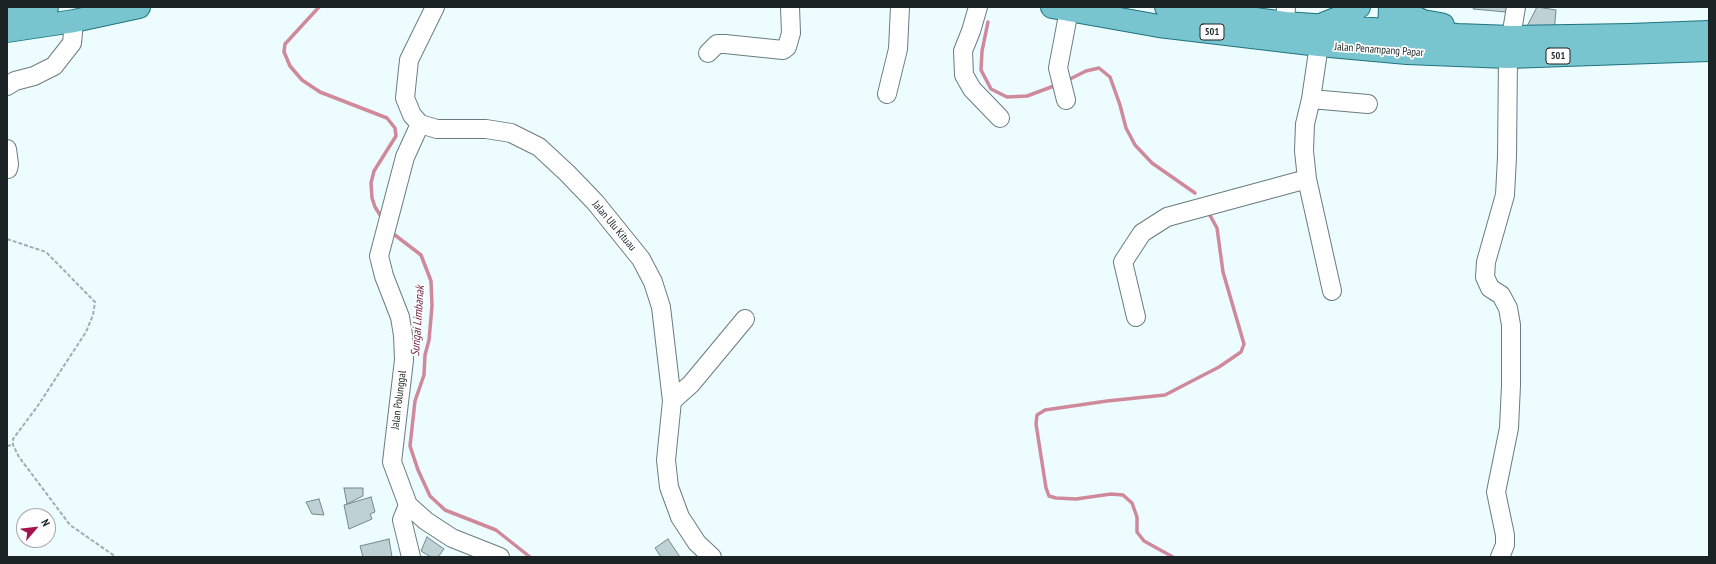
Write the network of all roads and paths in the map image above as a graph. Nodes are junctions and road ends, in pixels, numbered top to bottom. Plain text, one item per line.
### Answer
1 (47, 7) edge
2 (139, 7) edge
3 (434, 7) edge
4 (790, 7) edge
5 (900, 7) edge
6 (978, 7) edge
7 (1166, 7) edge
8 (1359, 7) edge
9 (1390, 7) edge
10 (1405, 7) edge
11 (1516, 7) edge
12 (1060, 9) edge
13 (7, 13) edge
14 (1286, 15) edge
15 (74, 21) junction
16 (7, 31) edge
17 (1389, 31) junction
18 (1709, 32) edge
19 (1319, 35) junction
20 (1458, 36) junction
21 (1509, 47) junction
22 (1374, 50) junction
23 (1709, 50) edge
24 (708, 53) dead end
25 (7, 86) edge
26 (887, 94) dead end
27 (1311, 99) junction
28 (1066, 100) dead end
29 (1368, 104) dead end
30 (1000, 118) dead end
31 (420, 124) junction
32 (7, 149) edge
33 (8, 169) edge
34 (1307, 179) junction
35 (7, 238) edge
36 (1332, 291) dead end
37 (1136, 317) dead end
38 (745, 319) dead end
39 (672, 401) junction
40 (13, 445) junction
41 (7, 446) edge
42 (408, 505) junction
43 (116, 557) edge
44 (411, 557) edge
45 (500, 557) edge
46 (712, 557) edge
47 (1500, 557) edge

1 - 13 main road
2 - 15 main road
3 - 31 street
4 - 24 street
5 - 26 street
6 - 30 street
7 - 14 main road, Jalan Penampang Papar / 501
8 - 19 main road
9 - 17 main road
10 - 20 main road
11 - 21 street
12 - 19 main road, Jalan Penampang Papar / 501
12 - 28 street
14 - 19 main road, Jalan Penampang Papar / 501
15 - 16 main road
15 - 25 street
17 - 19 main road, Jalan Penampang Papar / 501
17 - 20 main road, Jalan Penampang Papar / 501
17 - 22 main road
18 - 21 main road, Jalan Penampang Papar / 501
19 - 22 main road, Jalan Penampang Papar / 501
19 - 27 street
20 - 21 main road, Jalan Penampang Papar / 501
21 - 22 main road, Jalan Penampang Papar / 501
21 - 23 main road, Jalan Penampang Papar / 501
21 - 47 street
27 - 29 street
27 - 34 street
31 - 39 street, Jalan Ulu Kituau
31 - 42 street, Jalan Polunggal
32 - 33 street
34 - 36 street
34 - 37 street
35 - 40 path
38 - 39 street
39 - 46 street, Jalan Ulu Kituau
40 - 41 path
40 - 43 path
42 - 44 street
42 - 45 street, Jalan Polunggal

